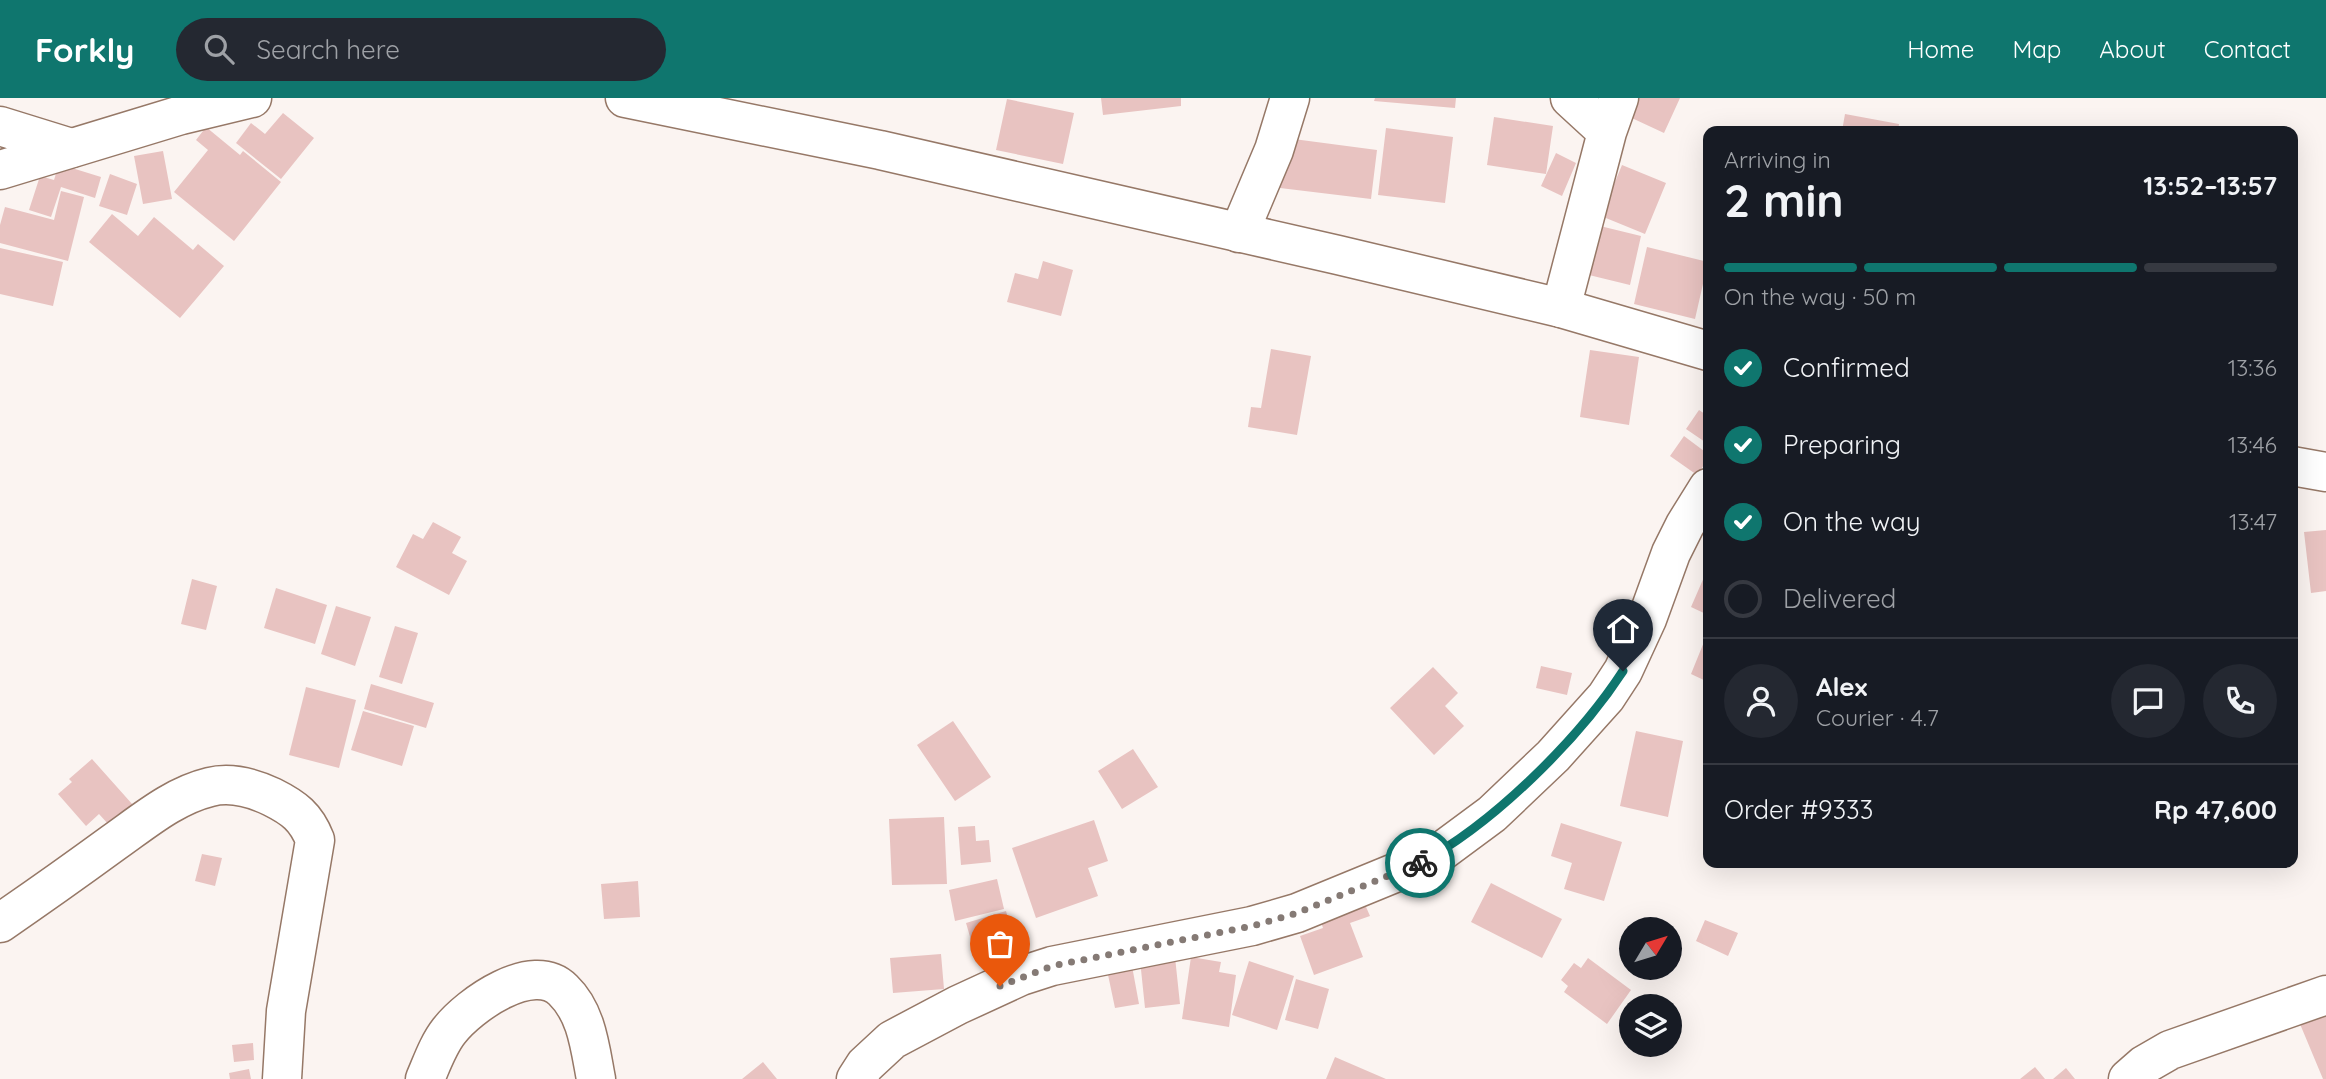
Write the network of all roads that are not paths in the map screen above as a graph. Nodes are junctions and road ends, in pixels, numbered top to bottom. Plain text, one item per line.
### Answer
1 (252, 98) edge
2 (625, 98) edge
3 (1290, 98) edge
4 (1570, 98) edge
5 (1613, 115) edge
6 (0, 126) edge
7 (71, 148) junction
8 (0, 170) edge
9 (1239, 233) junction
10 (1561, 308) junction
11 (1703, 350) edge
12 (2298, 467) edge
13 (2326, 472) edge
14 (1703, 497) edge
15 (0, 923) edge
16 (2326, 995) edge
17 (282, 1079) edge
18 (425, 1079) edge
19 (596, 1079) edge
20 (856, 1079) edge
21 (2128, 1079) edge

1 - 7 main road
2 - 9 main road
3 - 9 main road
4 - 5 main road
5 - 10 main road
6 - 7 main road
7 - 8 main road
9 - 10 main road
10 - 11 main road
12 - 13 main road
14 - 20 main road
15 - 17 main road
16 - 21 main road
18 - 19 main road

